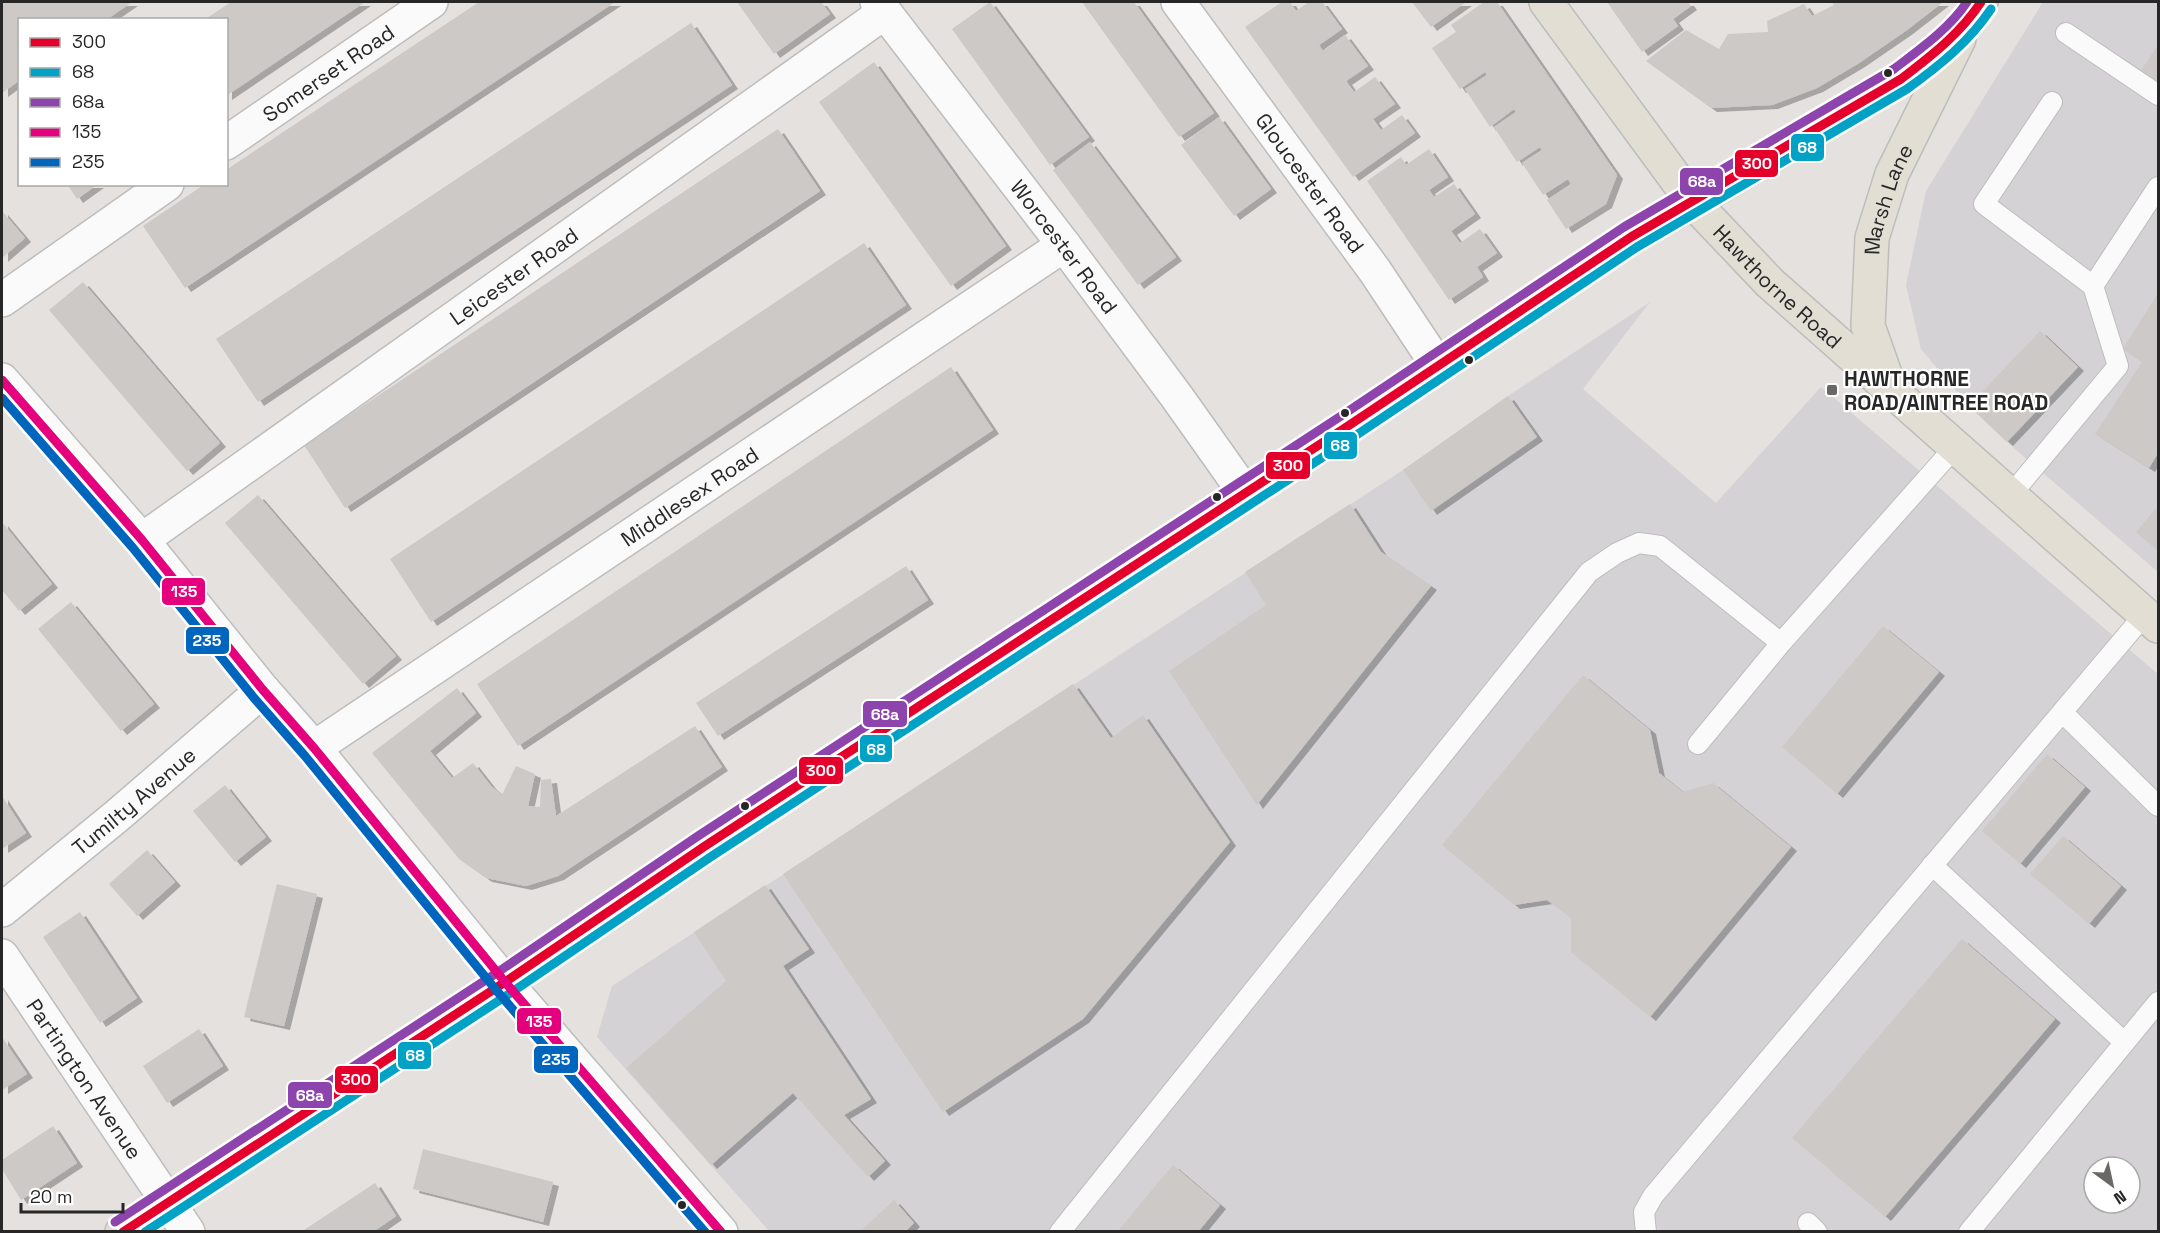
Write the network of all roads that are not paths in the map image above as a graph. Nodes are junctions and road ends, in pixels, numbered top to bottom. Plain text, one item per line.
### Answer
1 (431, 2) edge
2 (1178, 2) edge
3 (1546, 2) edge
4 (881, 7) edge
5 (1975, 10) edge
6 (2066, 33) dead end
7 (2158, 95) edge
8 (2052, 102) dead end
9 (228, 142) edge
10 (164, 186) edge
11 (2158, 187) edge
12 (1693, 202) junction
13 (1064, 245) junction
14 (2093, 286) junction
15 (2, 300) edge
16 (1438, 366) junction
17 (2, 380) edge
18 (1892, 392) junction
19 (1955, 447) junction
20 (1245, 493) junction
21 (2010, 496) junction
22 (142, 540) junction
23 (2152, 620) edge
24 (1782, 643) junction
25 (263, 690) junction
26 (2062, 712) junction
27 (1698, 744) dead end
28 (315, 748) junction
29 (2158, 806) edge
30 (1932, 865) junction
31 (2, 910) edge
32 (2, 956) edge
33 (505, 982) junction
34 (2158, 1002) edge
35 (2124, 1042) junction
36 (167, 1202) junction
37 (122, 1232) edge
38 (188, 1232) edge
39 (721, 1232) edge
40 (1060, 1232) edge
41 (1646, 1232) edge
42 (1969, 1232) edge

1 - 9 street, Somerset Road
2 - 16 street, Gloucester Road
3 - 12 main road, Hawthorne Road
4 - 13 street, Worcester Road
4 - 22 street, Leicester Road
5 - 12 main road, Marsh Lane
5 - 18 main road, Marsh Lane
6 - 7 lane
8 - 14 lane
10 - 15 street
11 - 14 lane
12 - 16 main road, Marsh Lane
12 - 18 main road, Hawthorne Road
13 - 20 street, Worcester Road
13 - 28 street, Middlesex Road
14 - 21 lane
16 - 20 main road, Marsh Lane
17 - 22 street
18 - 19 main road, Hawthorne Road
19 - 21 main road, Hawthorne Road
19 - 24 lane
20 - 33 main road, Marsh Lane
21 - 23 main road, Hawthorne Road
22 - 25 street
23 - 26 lane
24 - 27 lane
24 - 40 lane
25 - 28 street
25 - 31 street, Tumilty Avenue
26 - 29 lane
26 - 30 lane
28 - 33 street
30 - 35 lane
30 - 41 lane
32 - 36 street, Partington Avenue
33 - 36 main road, Marsh Lane
33 - 39 street
34 - 35 lane
35 - 42 lane
36 - 37 main road, Marsh Lane
36 - 38 street, Partington Avenue

